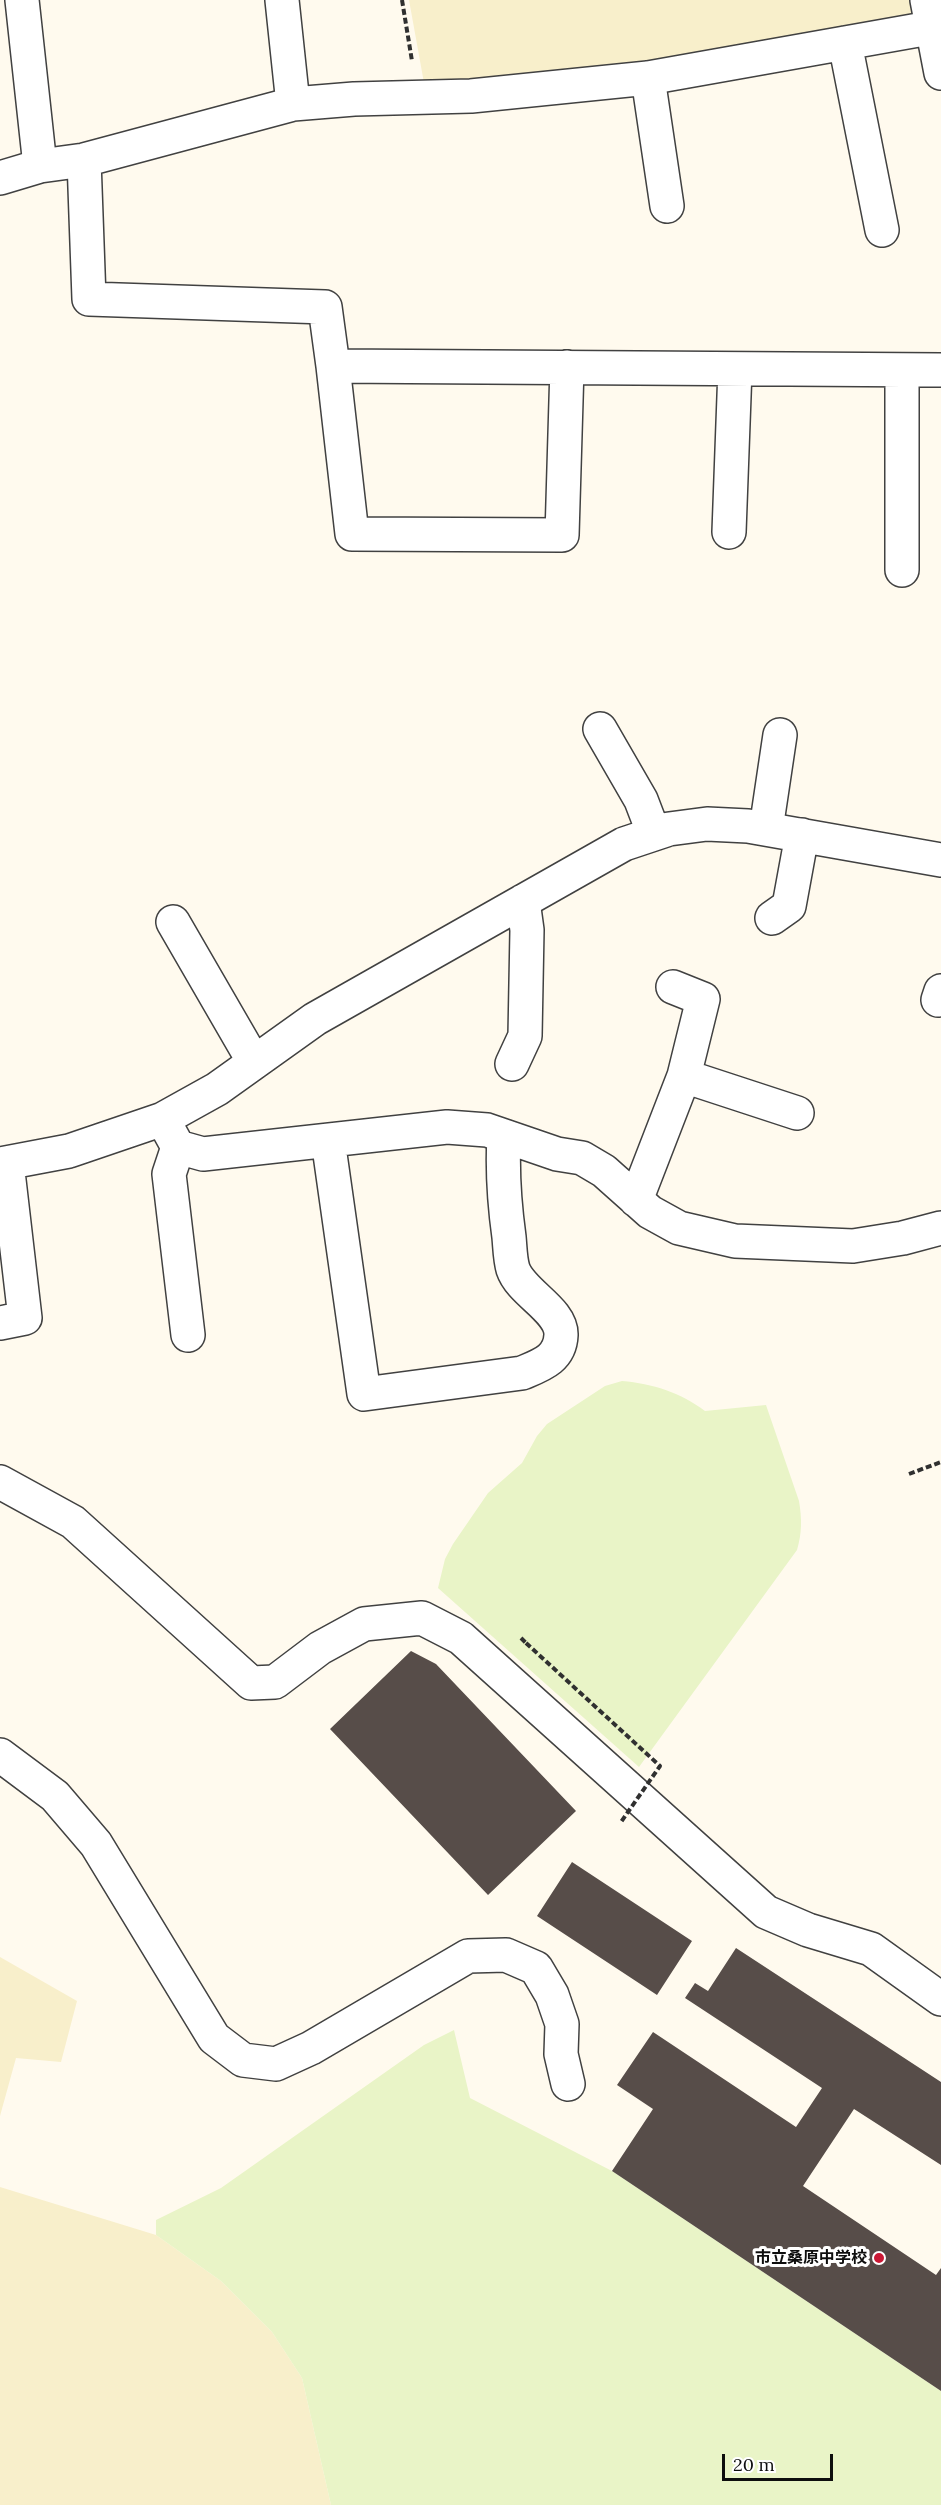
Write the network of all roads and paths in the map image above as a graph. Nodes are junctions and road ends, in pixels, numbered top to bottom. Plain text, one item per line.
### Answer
1 (22, 0) edge
2 (282, 0) edge
3 (402, 0) edge
4 (934, 18) edge
5 (845, 43) junction
6 (941, 73) edge
7 (648, 78) junction
8 (418, 97) junction
9 (293, 104) junction
10 (84, 160) junction
11 (40, 166) junction
12 (0, 178) edge
13 (667, 206) dead end
14 (882, 230) dead end
15 (333, 366) junction
16 (567, 368) junction
17 (735, 369) junction
18 (902, 370) junction
19 (941, 370) edge
20 (729, 532) dead end
21 (902, 570) dead end
22 (600, 729) dead end
23 (780, 735) dead end
24 (766, 829) junction
25 (654, 834) junction
26 (802, 835) junction
27 (941, 860) edge
28 (523, 901) junction
29 (772, 918) dead end
30 (173, 922) dead end
31 (673, 987) dead end
32 (254, 1062) junction
33 (512, 1064) dead end
34 (684, 1076) junction
35 (796, 1113) dead end
36 (170, 1133) junction
37 (504, 1136) junction
38 (328, 1140) junction
39 (3, 1163) edge
40 (636, 1200) junction
41 (941, 1228) edge
42 (0, 1323) edge
43 (188, 1335) dead end
44 (941, 1462) edge
45 (909, 1474) dead end
46 (0, 1482) edge
47 (521, 1638) dead end
48 (0, 1755) edge
49 (621, 1822) dead end
50 (941, 1999) edge
51 (568, 2084) dead end

1 - 11 street
2 - 9 street
3 - 8 path
4 - 5 street
4 - 6 street
5 - 7 street
5 - 14 street
7 - 8 street
7 - 13 street
8 - 9 street
9 - 10 street
10 - 11 street
10 - 15 street
11 - 12 street
15 - 16 street
15 - 16 street
16 - 17 street
17 - 18 street
17 - 20 street
18 - 19 street
18 - 21 street
22 - 25 street
23 - 24 street
24 - 25 street
24 - 26 street
25 - 28 street
26 - 27 street
26 - 29 street
28 - 32 street
28 - 33 street
30 - 32 street
31 - 34 street
32 - 36 street
34 - 35 street
34 - 40 street
36 - 38 street
36 - 39 street
36 - 43 street
37 - 38 street
37 - 38 street
37 - 40 street
39 - 42 street
40 - 41 street
44 - 45 path
46 - 50 street
47 - 49 path, bridge
48 - 51 street

